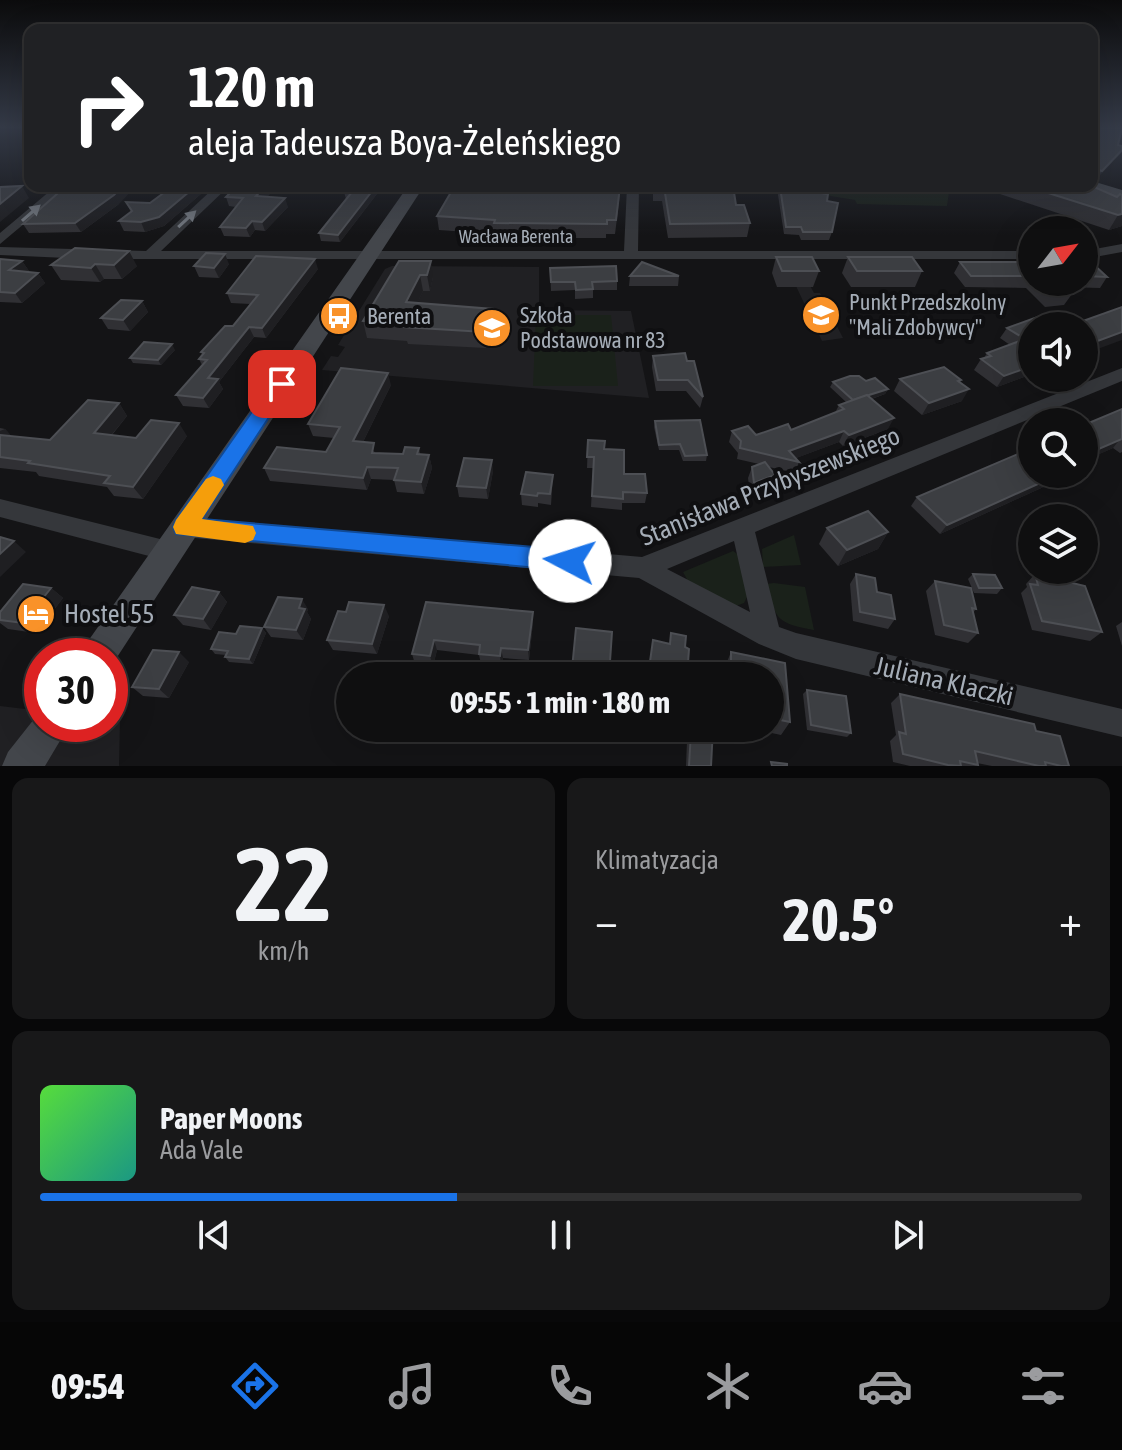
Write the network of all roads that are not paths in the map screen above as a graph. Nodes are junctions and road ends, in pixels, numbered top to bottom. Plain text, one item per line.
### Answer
1 (1098, 188) edge
2 (56, 192) edge
3 (217, 192) edge
4 (412, 192) edge
5 (633, 192) edge
6 (1121, 194) edge
7 (0, 240) edge
8 (1120, 250) edge
9 (0, 251) edge
10 (151, 253) junction
11 (1098, 253) edge
12 (369, 254) junction
13 (631, 255) junction
14 (1018, 255) edge
15 (1122, 374) edge
16 (0, 508) edge
17 (743, 529) junction
18 (176, 539) junction
19 (642, 568) junction
20 (768, 635) junction
21 (110, 638) edge
22 (1122, 723) edge
23 (39, 742) edge
24 (22, 766) edge

1 - 6 street
7 -> 2 street
10 -> 3 street
4 - 12 street
5 - 13 street
8 - 11 street
9 - 10 street, Wacława Berenta
10 - 12 street, Wacława Berenta
12 - 13 street, Wacława Berenta
12 - 18 street
13 - 14 street, Wacława Berenta
15 - 17 street, Stanisława Przybyszewskiego
16 - 18 street, Stanisława Przybyszewskiego
17 - 19 street, Stanisława Przybyszewskiego
17 - 20 street
18 - 19 street, Stanisława Przybyszewskiego
18 - 21 street
19 - 20 street, Juliana Klaczki
20 - 22 street, Juliana Klaczki
23 - 24 street

